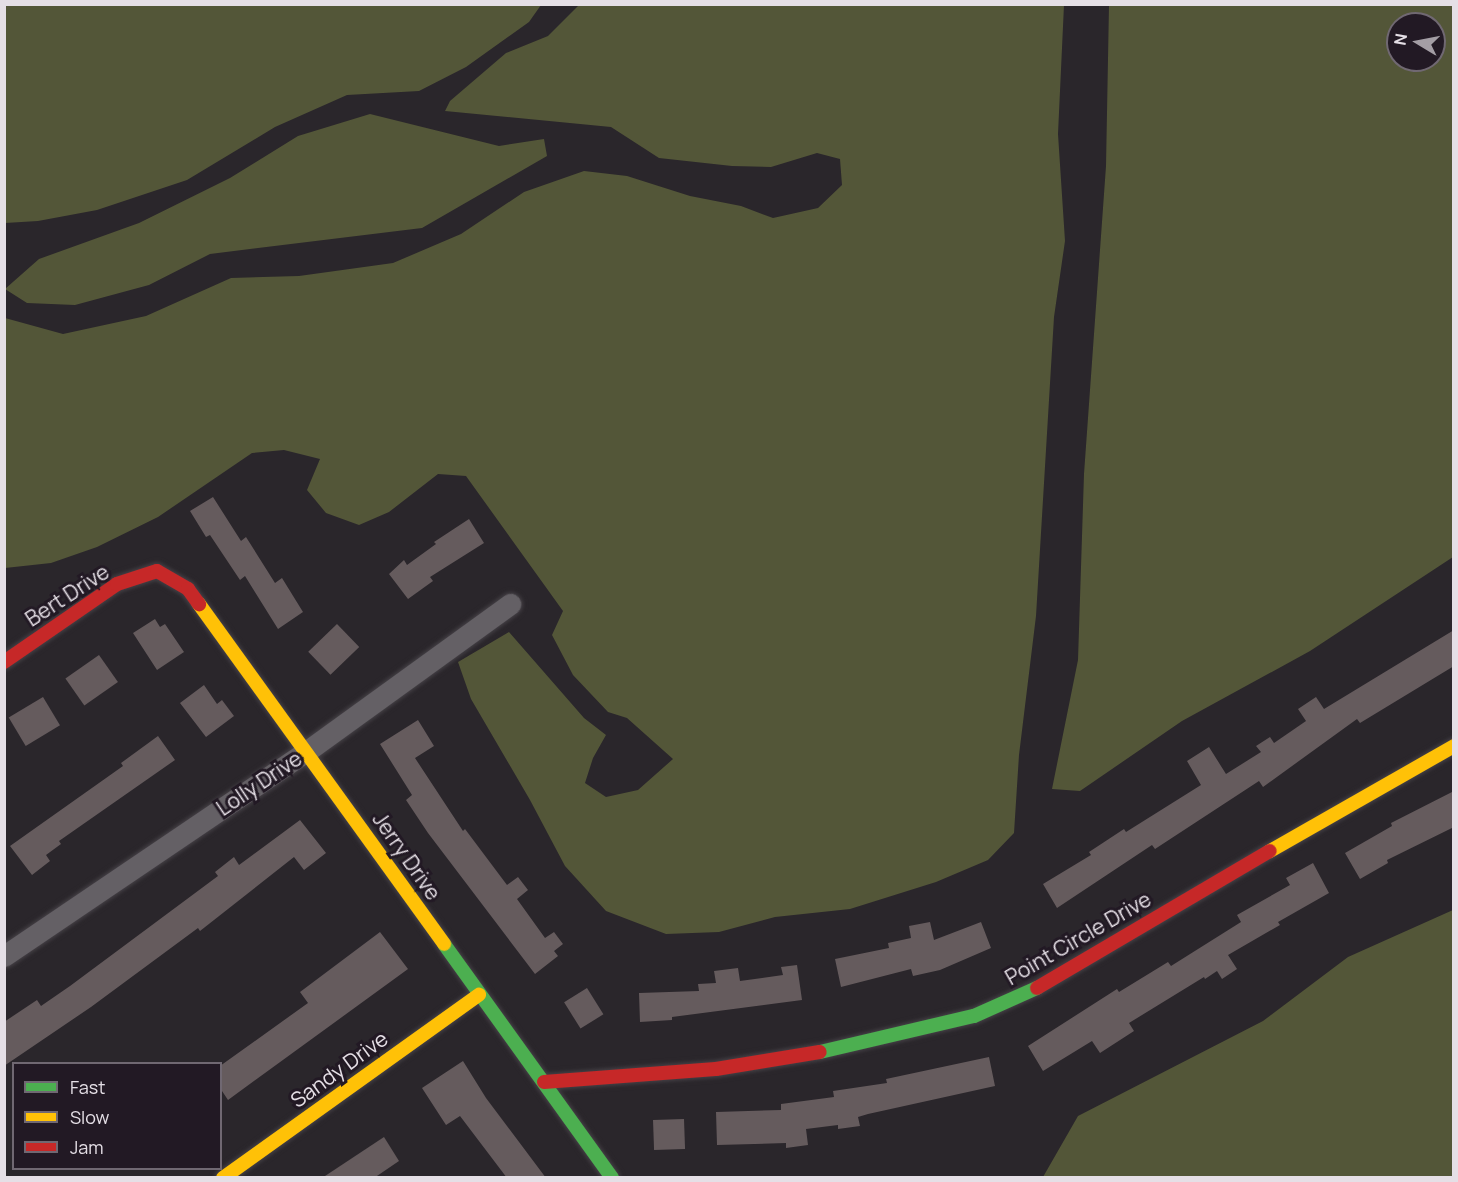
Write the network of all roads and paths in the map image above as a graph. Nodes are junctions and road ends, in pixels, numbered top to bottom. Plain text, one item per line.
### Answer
1 (157, 571) joint
2 (510, 604) dead end
3 (4, 662) edge
4 (1454, 746) edge
5 (307, 751) junction
6 (4, 956) edge
7 (479, 995) junction
8 (544, 1082) junction
9 (223, 1178) edge
10 (612, 1178) edge

1 - 3 street, Bert Drive
1 - 5 street, Jerry Drive
2 - 5 street, Lolly Drive
4 - 8 street, Point Circle Drive
5 - 6 street, Lolly Drive
5 - 7 street, Jerry Drive
7 - 8 street, Jerry Drive
7 - 9 street, Sandy Drive
8 - 10 street, Jerry Drive

